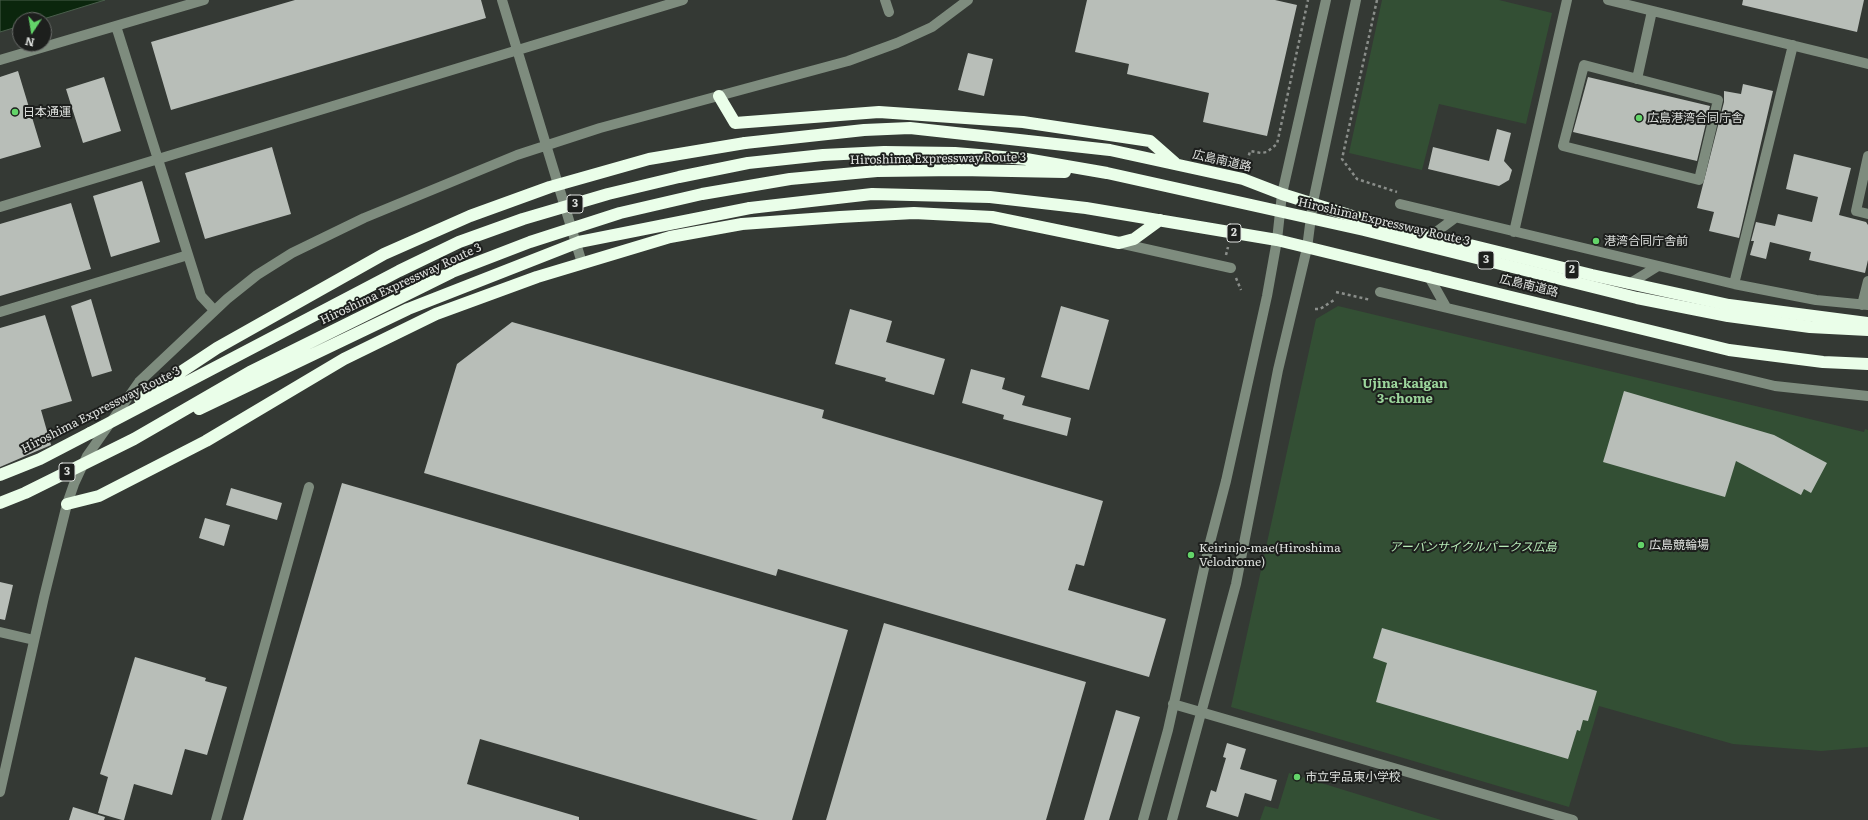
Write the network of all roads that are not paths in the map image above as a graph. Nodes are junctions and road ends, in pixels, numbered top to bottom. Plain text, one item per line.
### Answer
1 (204, 0) edge
2 (502, 0) edge
3 (683, 0) edge
4 (885, 0) edge
5 (968, 0) edge
6 (1326, 0) edge
7 (1356, 0) edge
8 (1567, 0) edge
9 (1608, 0) edge
10 (1652, 11) junction
11 (889, 12) dead end
12 (116, 26) junction
13 (1793, 45) junction
14 (518, 50) junction
15 (0, 60) edge
16 (1868, 63) edge
17 (1638, 79) junction
18 (719, 96) junction
19 (546, 145) junction
20 (1868, 156) edge
21 (158, 160) junction
22 (1176, 164) junction
23 (1106, 173) junction
24 (1282, 194) junction
25 (1313, 202) junction
26 (1400, 204) dead end
27 (0, 207) edge
28 (1868, 214) edge
29 (1455, 218) junction
30 (1160, 220) junction
31 (1514, 232) junction
32 (1432, 236) junction
33 (1277, 240) junction
34 (1120, 243) junction
35 (1307, 248) junction
36 (188, 255) junction
37 (582, 263) junction
38 (1658, 266) junction
39 (1231, 268) dead end
40 (1428, 275) junction
41 (1868, 281) edge
42 (1629, 284) junction
43 (1734, 284) junction
44 (1380, 292) dead end
45 (1865, 305) edge
46 (1446, 307) junction
47 (214, 310) junction
48 (0, 312) edge
49 (1868, 322) edge
50 (1868, 330) edge
51 (1868, 364) edge
52 (1868, 396) edge
53 (90, 433) junction
54 (134, 439) junction
55 (0, 475) edge
56 (309, 487) dead end
57 (0, 503) edge
58 (67, 504) junction
59 (0, 632) edge
60 (34, 640) junction
61 (1173, 704) junction
62 (1201, 712) junction
63 (0, 792) edge
64 (216, 820) edge
65 (1143, 820) edge
66 (1172, 820) edge
67 (1573, 820) edge

1 - 12 street
2 - 14 street
3 - 14 street
4 - 11 street
5 - 18 street
6 - 24 street
7 - 25 street
8 - 31 street
9 - 10 street
10 - 13 street
10 - 17 street
12 - 15 street
12 - 21 street
13 - 16 street
13 - 43 street
14 - 19 street
14 - 21 street
17 - 17 street
18 - 19 street
18 - 22 highway
19 - 37 street
19 - 47 street
20 - 28 street
21 - 27 street
21 - 36 street
22 - 24 highway, 広島南道路 / 2
22 - 53 highway, 広島南道路, bridge
23 - 50 highway, Hiroshima Expressway Route 3 / 3, bridge
23 - 53 highway, Hiroshima Expressway Route 3 / 3, bridge
23 - 54 highway, Hiroshima Expressway Route 3 / 3, bridge
24 - 25 highway, 広島南道路 / 2
24 - 33 street
25 - 32 highway, 広島南道路 / 2
25 - 35 street
26 - 29 street
29 - 31 street
29 - 32 street
30 - 33 highway, 広島南道路 / 2
30 - 34 highway
30 - 54 highway, 広島南道路, bridge
31 - 38 street
32 - 42 highway, 広島南道路 / 2
33 - 35 highway, 広島南道路 / 2
33 - 61 street
34 - 37 highway
34 - 39 street
35 - 40 highway, 広島南道路 / 2
35 - 62 street
36 - 47 street
36 - 48 street
37 - 58 highway
38 - 42 street
38 - 43 street
40 - 46 street
40 - 51 highway, 広島南道路 / 2
41 - 45 street
42 - 49 highway, 広島南道路 / 2
43 - 45 street
44 - 46 street
46 - 52 street
47 - 58 street
53 - 55 highway, Hiroshima Expressway Route 3 / 3
54 - 57 highway, Hiroshima Expressway Route 3 / 3, bridge
56 - 64 street
58 - 60 street
59 - 60 street
60 - 63 street
61 - 62 street
61 - 65 street
62 - 66 street
62 - 67 street

